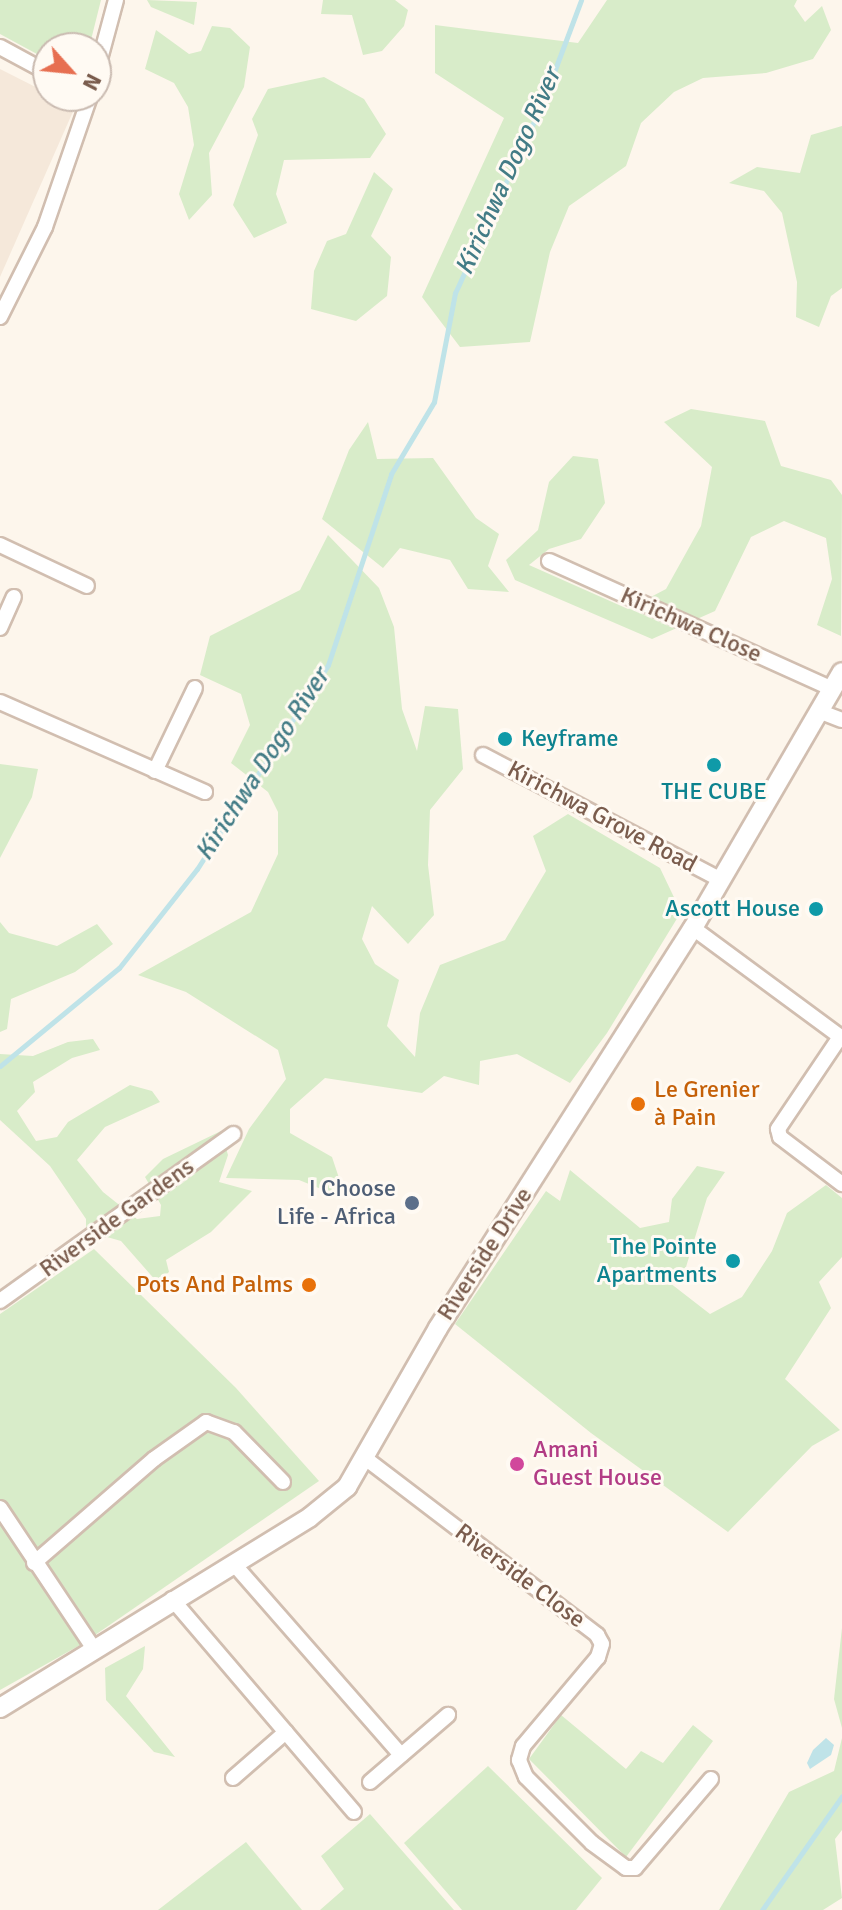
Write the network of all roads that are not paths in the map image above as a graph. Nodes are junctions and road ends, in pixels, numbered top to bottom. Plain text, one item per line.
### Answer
1 (116, 0) edge
2 (107, 32) edge
3 (0, 47) edge
4 (32, 64) edge
5 (85, 112) edge
6 (0, 317) edge
7 (0, 545) edge
8 (549, 561) dead end
9 (87, 586) dead end
10 (14, 597) dead end
11 (0, 628) edge
12 (842, 672) edge
13 (195, 688) dead end
14 (833, 689) junction
15 (0, 702) edge
16 (821, 712) junction
17 (842, 720) edge
18 (483, 755) dead end
19 (155, 771) junction
20 (205, 792) dead end
21 (721, 880) junction
22 (693, 928) junction
23 (841, 1037) edge
24 (233, 1134) dead end
25 (842, 1184) edge
26 (0, 1301) edge
27 (365, 1458) junction
28 (283, 1482) dead end
29 (0, 1508) edge
30 (34, 1563) junction
31 (233, 1563) junction
32 (172, 1599) junction
33 (94, 1649) junction
34 (0, 1708) edge
35 (448, 1715) dead end
36 (286, 1732) junction
37 (401, 1755) junction
38 (233, 1778) dead end
39 (711, 1779) dead end
40 (370, 1782) dead end
41 (354, 1812) dead end

1 - 2 street
3 - 4 street
5 - 6 street
7 - 9 street
8 - 14 street, Kirichwa Close
10 - 11 street
12 - 14 street, Riverside Drive
13 - 19 street
14 - 16 street, Riverside Drive
15 - 19 street
16 - 17 street
16 - 21 street, Riverside Drive
18 - 21 street, Kirichwa Grove Road
19 - 20 street
21 - 22 street, Riverside Drive
22 - 23 street
22 - 27 street, Riverside Drive
23 - 25 street
24 - 26 street, Riverside Gardens
27 - 31 street, Riverside Drive
27 - 39 street, Riverside Close
28 - 30 street
29 - 30 street
30 - 33 street
31 - 32 street, Riverside Drive
31 - 37 street
32 - 33 street, Riverside Drive
32 - 36 street
33 - 34 street, Riverside Drive
35 - 37 street
36 - 38 street
36 - 41 street
37 - 40 street

